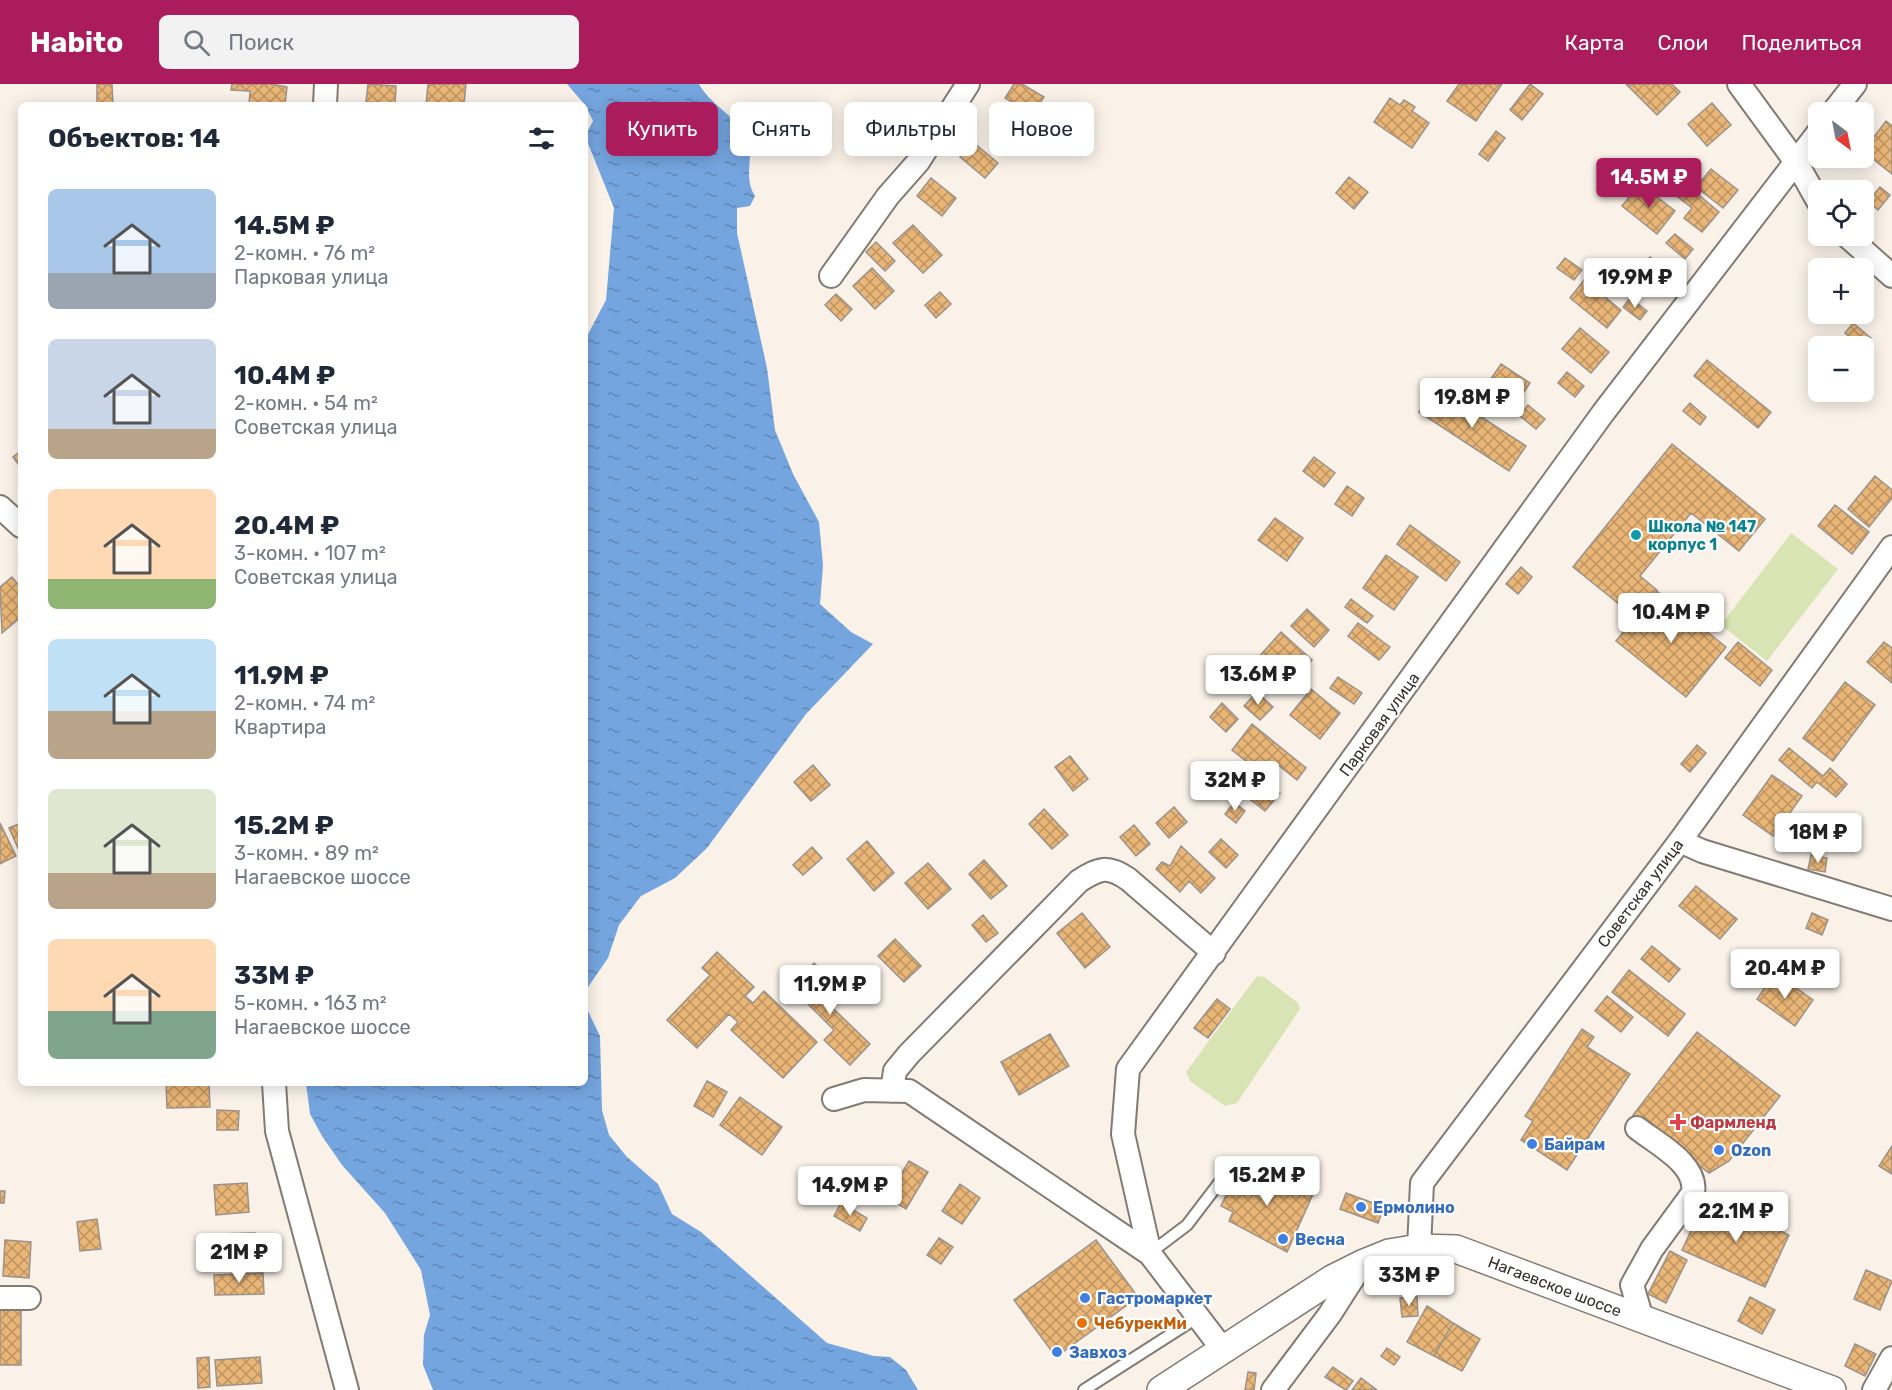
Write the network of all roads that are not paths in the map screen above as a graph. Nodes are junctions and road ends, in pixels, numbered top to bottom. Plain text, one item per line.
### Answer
1 (326, 84) edge
2 (968, 84) edge
3 (1739, 84) edge
4 (1855, 84) edge
5 (325, 102) edge
6 (1841, 102) edge
7 (1808, 146) edge
8 (1796, 162) junction
9 (1808, 183) edge
10 (1858, 246) edge
11 (831, 276) dead end
12 (1892, 276) edge
13 (0, 507) edge
14 (18, 523) edge
15 (1892, 547) edge
16 (1680, 841) junction
17 (1892, 909) edge
18 (1214, 953) junction
19 (274, 1086) edge
20 (892, 1091) junction
21 (834, 1099) dead end
22 (1637, 1128) dead end
23 (1219, 1183) dead end
24 (1419, 1248) junction
25 (1150, 1254) junction
26 (1362, 1264) junction
27 (0, 1298) edge
28 (29, 1298) dead end
29 (1198, 1317) junction
30 (1642, 1318) junction
31 (1224, 1351) junction
32 (1892, 1358) edge
33 (346, 1390) edge
34 (1084, 1390) edge
35 (1161, 1390) edge
36 (1274, 1390) edge
37 (1832, 1390) edge
38 (1874, 1390) edge

1 - 5 street
2 - 11 street
3 - 8 street
4 - 6 street
7 - 8 street, Парковая улица
8 - 9 street
8 - 18 street, Парковая улица
10 - 12 street
13 - 14 street
15 - 16 street, Советская улица
16 - 17 street
16 - 24 street, Советская улица
18 - 20 street
18 - 25 street, Парковая улица
19 - 33 street
20 - 21 street
20 - 25 street
22 - 30 street
23 - 25 lane
24 - 26 street, Нагаевское шоссе
24 - 30 street, Нагаевское шоссе
25 - 29 street, Парковая улица
26 - 31 street, Нагаевское шоссе
26 - 36 street
27 - 28 street
29 - 31 street, Парковая улица
29 - 34 lane
30 - 37 street, Нагаевское шоссе
31 - 35 street, Нагаевское шоссе
32 - 38 street

